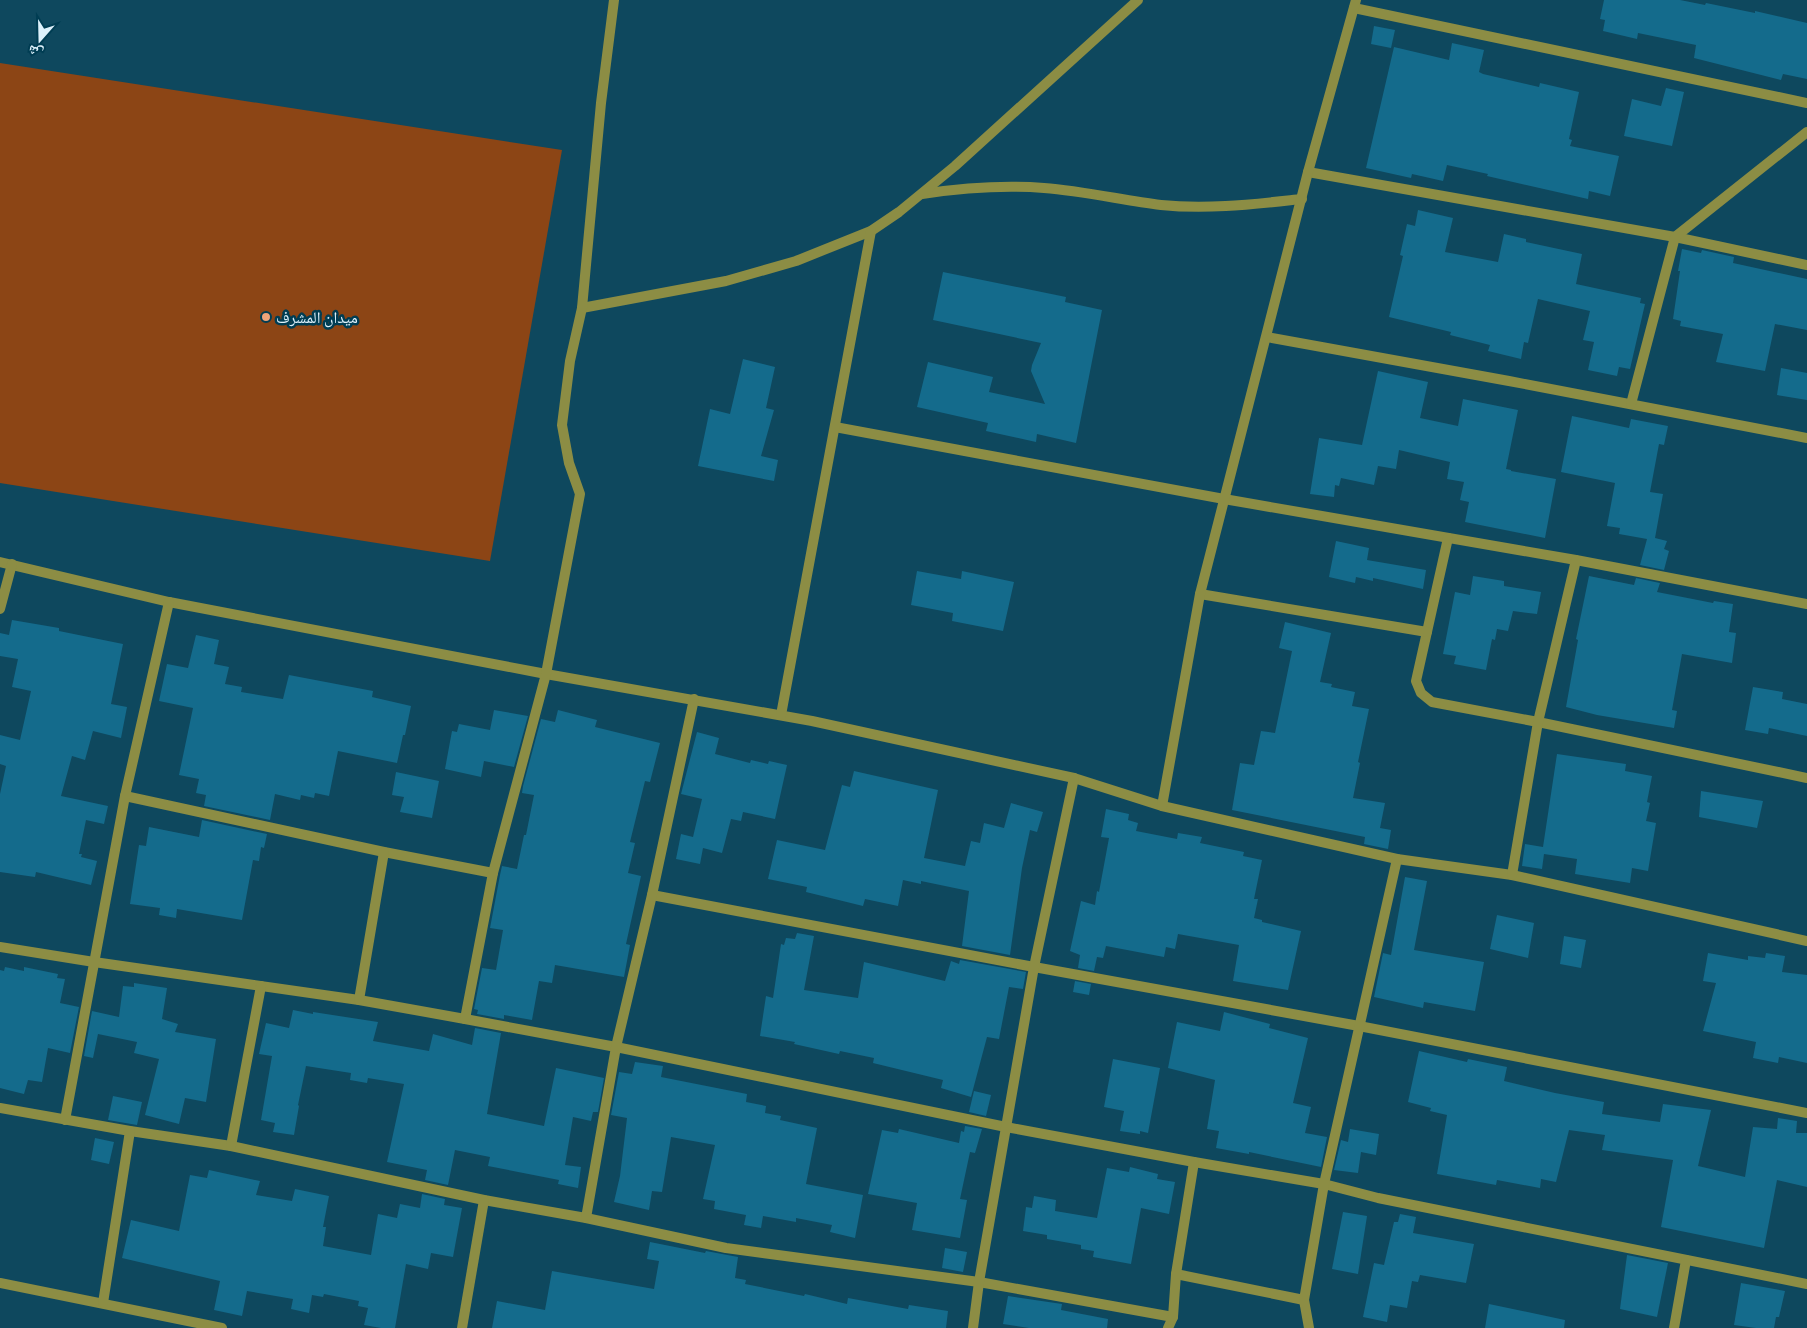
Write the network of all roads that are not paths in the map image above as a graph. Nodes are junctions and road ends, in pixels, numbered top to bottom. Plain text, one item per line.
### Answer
1 (614, 0) edge
2 (1138, 0) edge
3 (1355, 4) edge
4 (1807, 103) edge
5 (1807, 132) edge
6 (1308, 172) junction
7 (921, 194) junction
8 (1302, 199) junction
9 (871, 231) junction
10 (1675, 238) junction
11 (1807, 265) edge
12 (582, 308) junction
13 (1267, 336) junction
14 (1631, 404) junction
15 (835, 427) junction
16 (1807, 438) edge
17 (1224, 499) junction
18 (1448, 538) junction
19 (1576, 560) junction
20 (0, 562) edge
21 (12, 564) junction
22 (1200, 594) junction
23 (169, 602) junction
24 (1807, 604) edge
25 (0, 609) edge
26 (1427, 632) junction
27 (546, 674) junction
28 (694, 699) junction
29 (781, 715) junction
30 (1538, 722) junction
31 (1074, 778) junction
32 (1807, 778) edge
33 (125, 796) junction
34 (1162, 806) junction
35 (384, 852) junction
36 (1397, 858) junction
37 (493, 873) junction
38 (1512, 875) junction
39 (652, 895) junction
40 (1807, 941) edge
41 (0, 947) edge
42 (94, 962) junction
43 (1034, 967) junction
44 (261, 986) junction
45 (359, 1000) junction
46 (464, 1019) junction
47 (1359, 1026) junction
48 (616, 1047) junction
49 (0, 1108) edge
50 (1807, 1113) edge
51 (65, 1120) junction
52 (1006, 1127) junction
53 (130, 1131) junction
54 (231, 1146) junction
55 (1194, 1162) junction
56 (1324, 1184) junction
57 (484, 1200) junction
58 (586, 1218) junction
59 (1686, 1260) junction
60 (1176, 1274) junction
61 (979, 1282) junction
62 (0, 1283) edge
63 (1807, 1284) edge
64 (1304, 1300) junction
65 (103, 1303) junction
66 (1173, 1317) junction
67 (218, 1328) edge
68 (462, 1328) edge
69 (972, 1328) edge
70 (1168, 1328) edge
71 (1309, 1328) edge
72 (1674, 1328) edge

1 - 12 street
2 - 7 street
3 - 4 street
3 - 6 street
5 - 10 street
6 - 8 street
6 - 10 street
7 - 8 street
7 - 9 street
8 - 13 street
9 - 12 street
9 - 15 street
10 - 11 street
10 - 14 street
12 - 27 street
13 - 14 street
13 - 17 street
14 - 16 street
15 - 17 street
15 - 29 street
17 - 18 street
17 - 22 street
18 - 19 street
18 - 26 street
19 - 24 street
19 - 30 street
20 - 21 street
21 - 23 street
21 - 25 street
22 - 26 street
22 - 34 street
23 - 27 street
23 - 33 street
26 - 30 street
27 - 28 street
27 - 37 street
28 - 29 street
28 - 39 street
29 - 31 street
30 - 32 street
30 - 38 street
31 - 34 street
31 - 43 street
33 - 35 street
33 - 42 street
34 - 36 street
35 - 37 street
35 - 45 street
36 - 38 street
36 - 47 street
37 - 46 street
38 - 40 street
39 - 43 street
39 - 48 street
41 - 42 street
42 - 44 street
42 - 51 street
43 - 47 street
43 - 52 street
44 - 45 street
44 - 54 street
45 - 46 street
46 - 48 street
47 - 50 street
47 - 56 street
48 - 52 street
48 - 58 street
49 - 51 street
51 - 53 street
52 - 55 street
52 - 61 street
53 - 54 street
53 - 65 street
54 - 57 street
55 - 56 street
55 - 60 street
56 - 59 street
56 - 64 street
57 - 58 street
57 - 68 street
58 - 61 street
59 - 63 street
59 - 72 street
60 - 64 street
60 - 66 street
61 - 66 street
61 - 69 street
62 - 65 street
64 - 71 street
65 - 67 street
66 - 70 street

